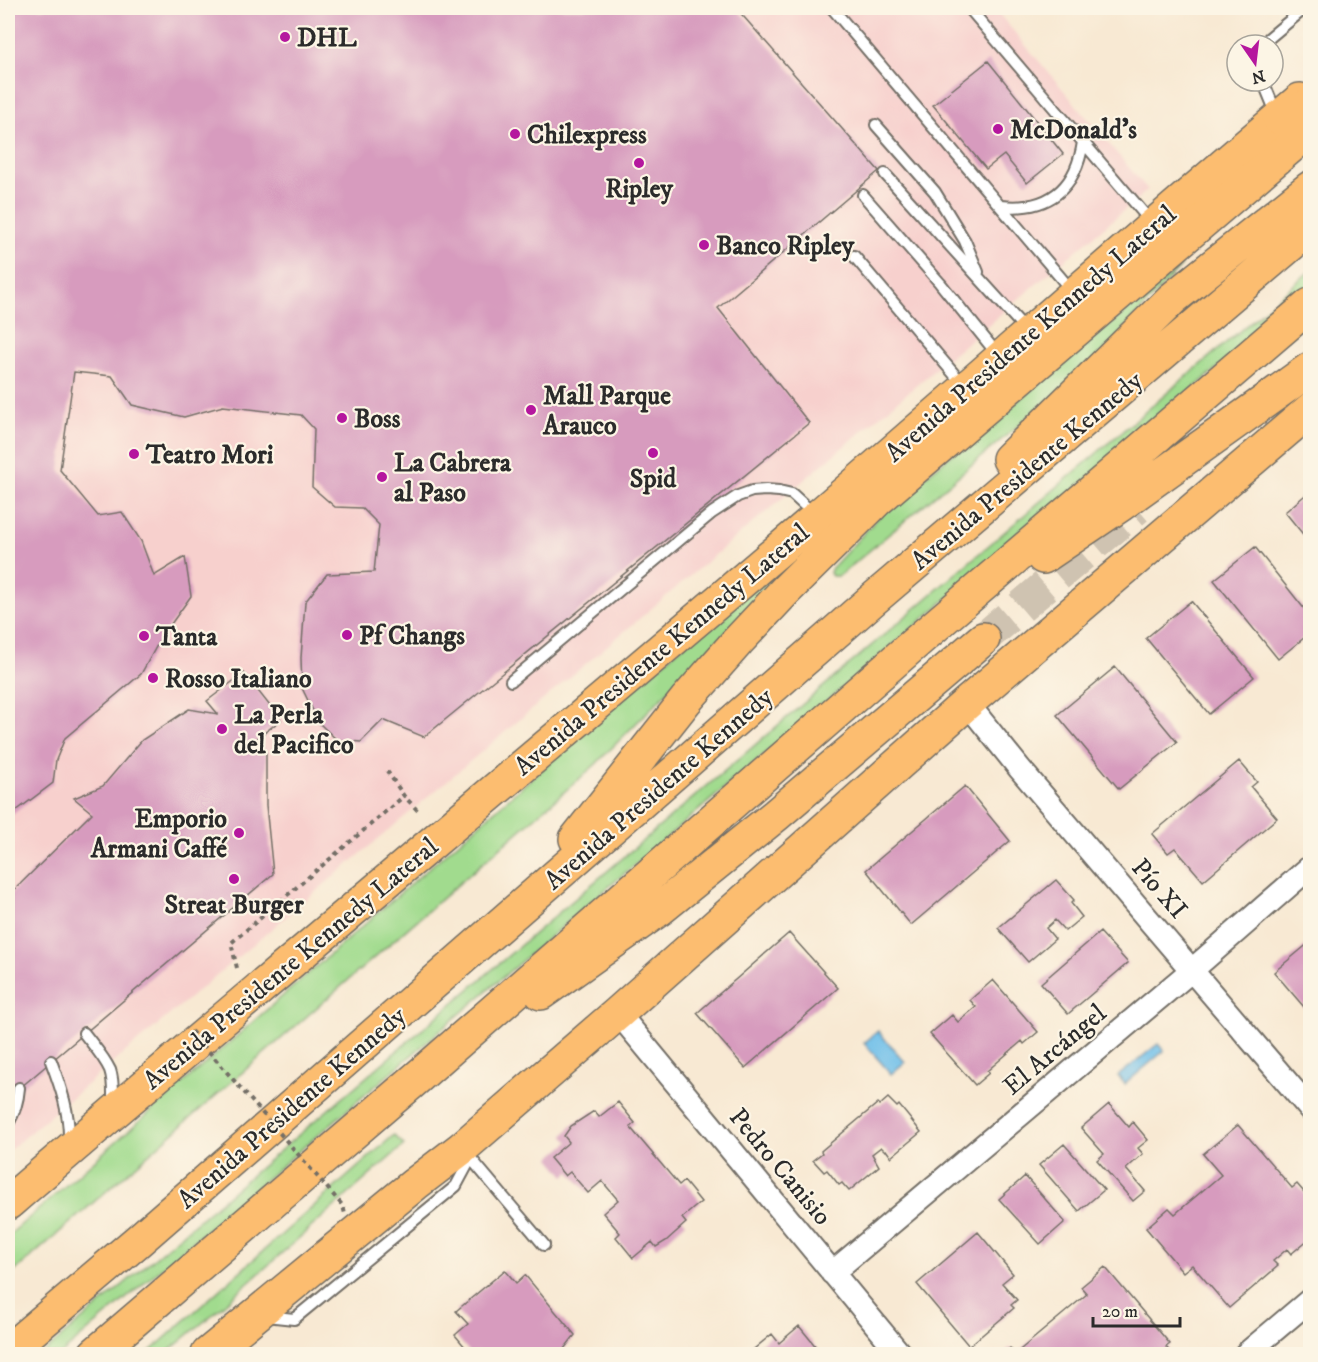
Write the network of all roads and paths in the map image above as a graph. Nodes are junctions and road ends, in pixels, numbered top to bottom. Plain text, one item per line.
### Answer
1 (832, 8) edge
2 (969, 8) edge
3 (1305, 8) edge
4 (1275, 33) edge
5 (1311, 90) edge
6 (1268, 93) edge
7 (1311, 105) edge
8 (1279, 118) junction
9 (876, 125) dead end
10 (1311, 130) edge
11 (1083, 142) junction
12 (885, 174) dead end
13 (1311, 188) edge
14 (863, 195) dead end
15 (1001, 206) junction
16 (1154, 226) junction
17 (1311, 228) edge
18 (854, 256) dead end
19 (982, 281) junction
20 (1075, 294) junction
21 (1311, 305) edge
22 (1029, 333) junction
23 (1001, 358) junction
24 (1311, 369) edge
25 (966, 388) junction
26 (1311, 410) edge
27 (817, 517) junction
28 (870, 602) junction
29 (921, 638) junction
30 (983, 639) tunnel mouth
31 (511, 681) dead end
32 (967, 703) junction
33 (387, 771) dead end
34 (404, 796) junction
35 (442, 835) junction
36 (1311, 867) edge
37 (526, 903) junction
38 (1192, 970) junction
39 (239, 978) dead end
40 (618, 1013) junction
41 (191, 1031) dead end
42 (84, 1033) dead end
43 (51, 1061) dead end
44 (418, 1077) junction
45 (19, 1088) dead end
46 (1311, 1109) edge
47 (113, 1112) junction
48 (8, 1124) edge
49 (69, 1150) junction
50 (466, 1153) junction
51 (8, 1203) edge
52 (345, 1214) dead end
53 (139, 1240) junction
54 (544, 1245) dead end
55 (832, 1273) junction
56 (1311, 1300) edge
57 (8, 1328) edge
58 (8, 1351) edge
59 (95, 1354) edge
60 (208, 1354) edge
61 (900, 1354) edge
62 (1246, 1354) edge

1 - 15 lane
2 - 11 lane
3 - 4 lane
5 - 8 main road, Avenida Presidente Kennedy Lateral
6 - 8 lane
7 - 8 main road
8 - 16 main road, Avenida Presidente Kennedy Lateral
9 - 19 lane
10 - 37 main road
11 - 15 lane
11 - 16 lane
12 - 19 lane
13 - 28 main road
14 - 23 lane
15 - 20 lane
16 - 20 main road, Avenida Presidente Kennedy Lateral
17 - 28 main road, Avenida Presidente Kennedy
18 - 25 lane
19 - 22 lane
20 - 22 main road, Avenida Presidente Kennedy Lateral
21 - 29 main road
22 - 23 main road, Avenida Presidente Kennedy Lateral
23 - 25 main road, Avenida Presidente Kennedy Lateral
24 - 29 main road
25 - 27 main road, Avenida Presidente Kennedy Lateral
26 - 32 main road
27 - 31 lane
27 - 35 main road, Avenida Presidente Kennedy Lateral
28 - 37 main road, Avenida Presidente Kennedy
29 - 44 main road
30 - 44 main road
32 - 38 street, Pío XI
32 - 40 main road
33 - 34 path
34 - 35 path
34 - 39 path
35 - 47 main road, Avenida Presidente Kennedy Lateral
36 - 38 street, El Arcángel
37 - 53 main road, Avenida Presidente Kennedy
38 - 46 street, Pío XI
38 - 55 street, El Arcángel
40 - 50 main road
40 - 55 street, Pedro Canisio
41 - 52 path, bridge
42 - 47 lane
43 - 49 lane
44 - 59 main road
45 - 48 lane
47 - 49 main road, Avenida Presidente Kennedy Lateral
49 - 51 main road, Avenida Presidente Kennedy Lateral
50 - 54 lane
50 - 60 main road
53 - 57 main road
53 - 58 main road, Avenida Presidente Kennedy
55 - 61 street, Pedro Canisio
56 - 62 street

